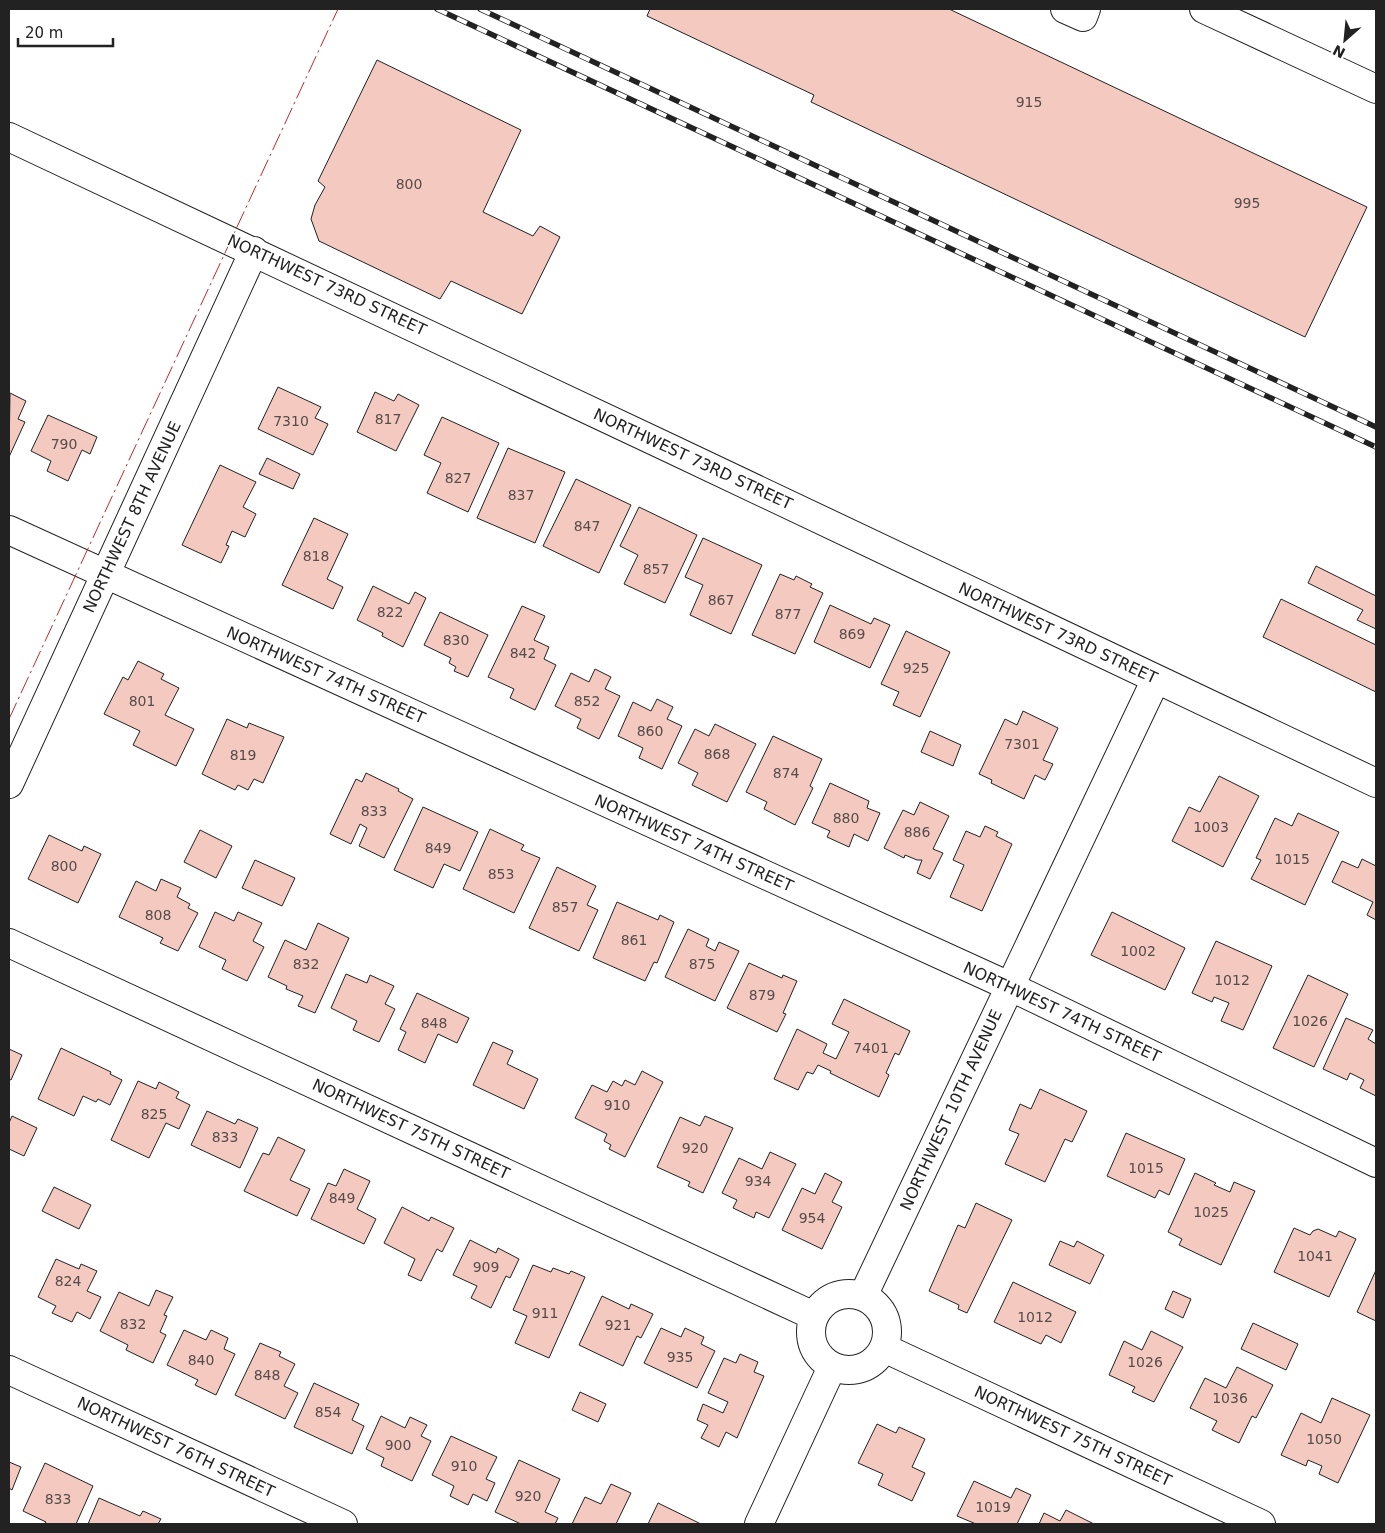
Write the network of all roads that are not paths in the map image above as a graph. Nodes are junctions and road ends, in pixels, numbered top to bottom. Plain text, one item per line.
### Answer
1 (1065, 9) edge
2 (1086, 9) edge
3 (1204, 9) edge
4 (1376, 89) edge
5 (9, 136) edge
6 (254, 251) junction
7 (9, 530) edge
8 (105, 574) junction
9 (1156, 680) junction
10 (1376, 782) edge
11 (9, 784) edge
12 (9, 943) edge
13 (1010, 986) junction
14 (1376, 1163) edge
15 (863, 1296) junction
16 (814, 1316) junction
17 (884, 1348) junction
18 (832, 1366) junction
19 (9, 1370) edge
20 (343, 1524) edge
21 (759, 1524) edge
22 (1261, 1524) edge

1 - 2 street
3 - 4 street
5 - 6 street, NORTHWEST 73RD STREET
6 - 8 street, NORTHWEST 8TH AVENUE
6 - 9 street, NORTHWEST 73RD STREET
7 - 8 street, NORTHWEST 74TH STREET
8 - 11 street, NORTHWEST 8TH AVENUE
8 - 13 street, NORTHWEST 74TH STREET
9 - 10 street, NORTHWEST 73RD STREET
9 - 13 street, NORTHWEST 10TH AVENUE
12 - 16 street, NORTHWEST 75TH STREET
13 - 14 street, NORTHWEST 74TH STREET
13 - 15 street, NORTHWEST 10TH AVENUE
15 - 16 street
15 - 17 street
16 - 18 street
17 - 18 street
17 - 22 street, NORTHWEST 75TH STREET
18 - 21 street
19 - 20 street, NORTHWEST 76TH STREET

